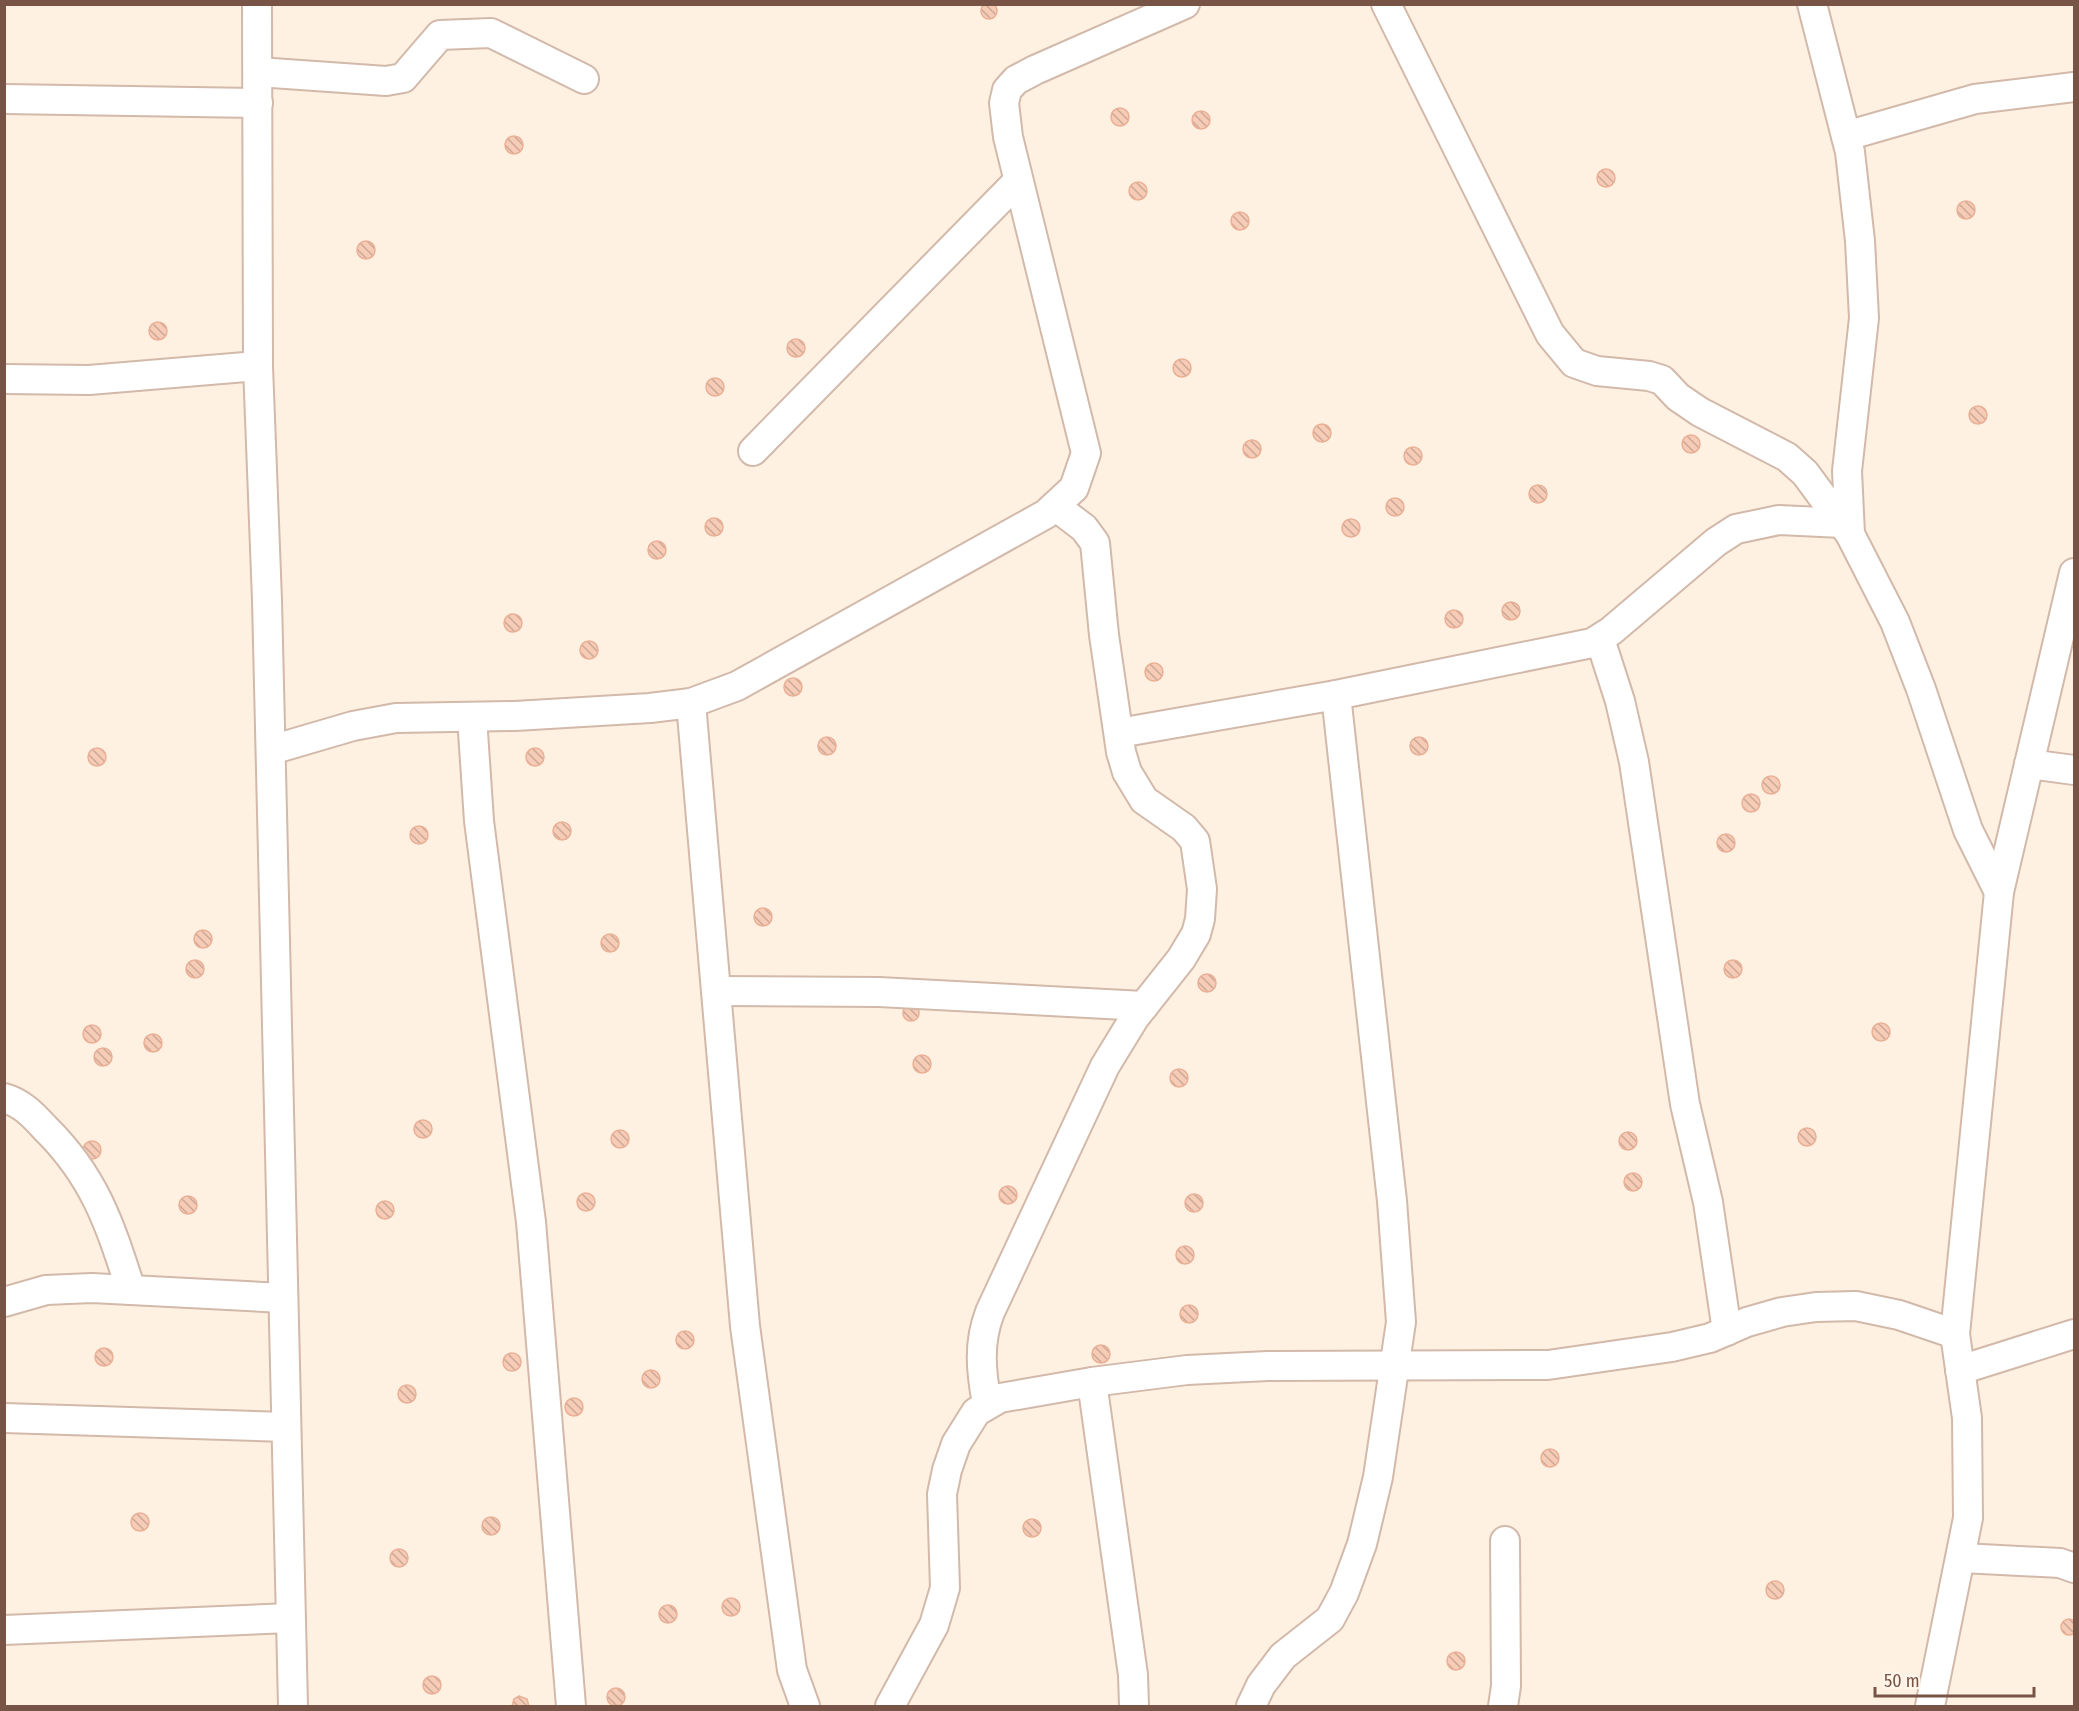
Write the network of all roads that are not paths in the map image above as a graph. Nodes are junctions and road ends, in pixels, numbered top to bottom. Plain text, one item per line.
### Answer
1 (257, 4) edge
2 (1185, 4) edge
3 (1386, 4) edge
4 (1812, 4) edge
5 (258, 72) junction
6 (584, 79) dead end
7 (2074, 87) edge
8 (6, 94) edge
9 (258, 103) junction
10 (1846, 136) junction
11 (1017, 182) junction
12 (258, 366) junction
13 (4, 379) edge
14 (753, 451) dead end
15 (1055, 506) junction
16 (1846, 529) junction
17 (2074, 573) edge
18 (1600, 639) junction
19 (1336, 695) junction
20 (691, 703) junction
21 (472, 717) junction
22 (1119, 733) junction
23 (271, 750) junction
24 (2029, 764) junction
25 (2074, 770) edge
26 (1999, 892) junction
27 (716, 991) junction
28 (1144, 1006) junction
29 (4, 1098) edge
30 (131, 1290) junction
31 (283, 1298) junction
32 (4, 1302) edge
33 (1727, 1331) junction
34 (1954, 1334) junction
35 (2074, 1334) edge
36 (1394, 1365) junction
37 (1960, 1370) junction
38 (1092, 1382) junction
39 (987, 1404) junction
40 (4, 1418) edge
41 (286, 1427) junction
42 (1505, 1541) dead end
43 (1962, 1558) junction
44 (2074, 1568) edge
45 (290, 1618) junction
46 (4, 1630) edge
47 (293, 1707) edge
48 (571, 1707) edge
49 (805, 1707) edge
50 (890, 1707) edge
51 (1134, 1707) edge
52 (1251, 1707) edge
53 (1503, 1707) edge
54 (1930, 1707) edge

1 - 5 street
2 - 11 street
3 - 16 street
4 - 10 street
5 - 6 street
5 - 9 street
7 - 10 street
8 - 9 street
9 - 12 street
10 - 16 street
11 - 14 street
11 - 15 street
12 - 13 street
12 - 23 street
15 - 20 street
15 - 22 street
16 - 18 street
16 - 26 street
17 - 24 street
18 - 19 street
18 - 33 street
19 - 22 street
19 - 36 street
20 - 21 street
20 - 27 street
21 - 23 street
21 - 48 street
22 - 28 street
23 - 31 street
24 - 25 street
24 - 26 street
26 - 34 street
27 - 28 street
27 - 49 street
28 - 39 street
29 - 30 street
30 - 31 street
30 - 32 street
31 - 41 street
33 - 34 street
33 - 36 street
34 - 37 street
35 - 37 street
36 - 38 street
36 - 52 street
37 - 43 street
38 - 39 street
38 - 51 street
39 - 50 street
40 - 41 street
41 - 45 street
42 - 53 street
43 - 44 street
43 - 54 street
45 - 46 street
45 - 47 street

